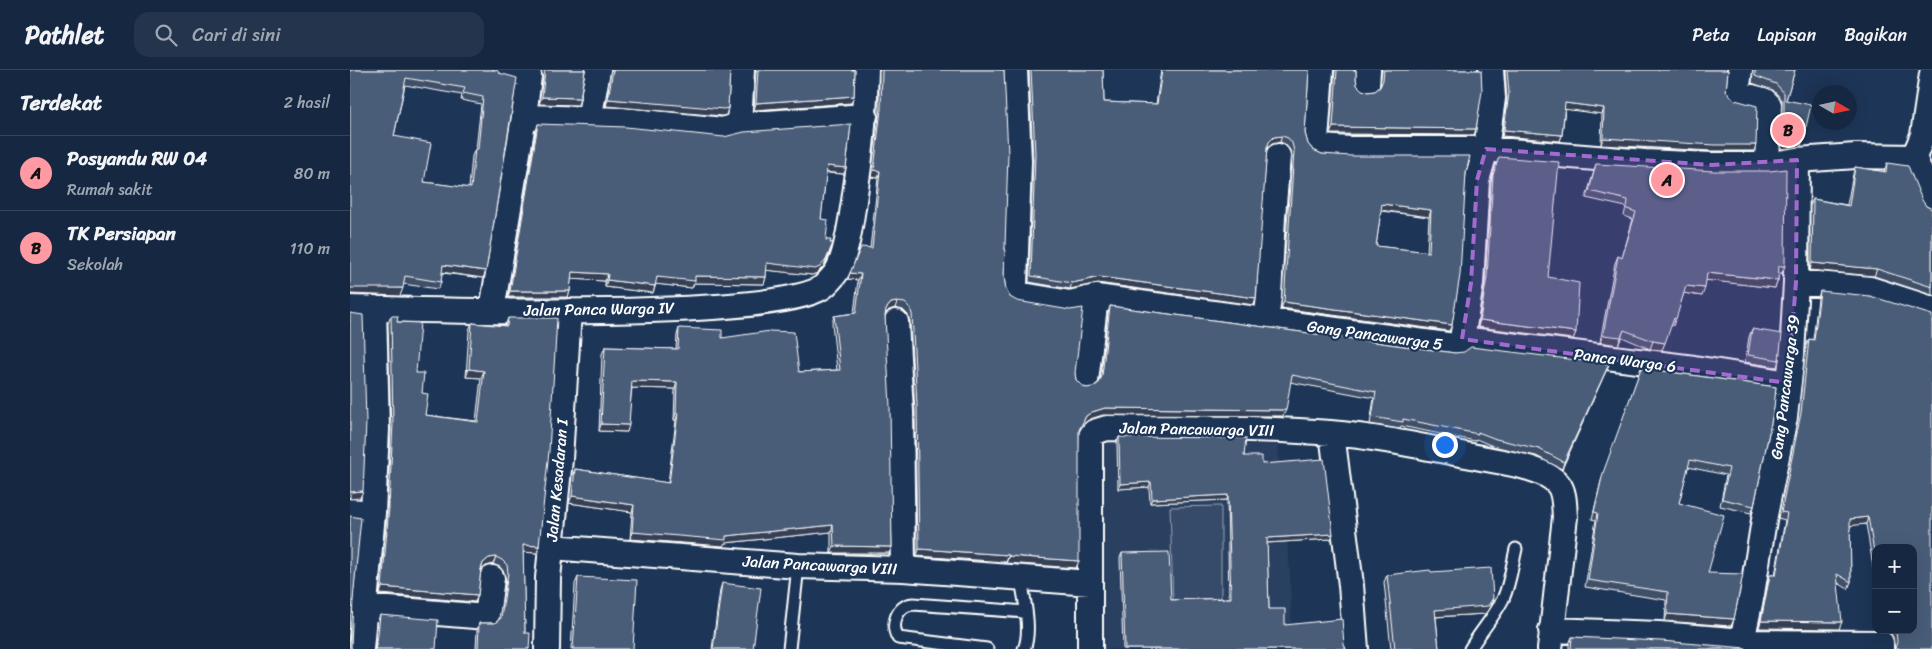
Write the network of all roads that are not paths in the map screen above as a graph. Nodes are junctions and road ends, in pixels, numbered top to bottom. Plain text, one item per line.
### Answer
1 (506, 70) edge
2 (598, 70) edge
3 (742, 70) edge
4 (866, 70) edge
5 (1015, 70) edge
6 (1321, 70) edge
7 (1491, 70) edge
8 (1740, 70) edge
9 (1932, 74) edge
10 (524, 116) junction
11 (865, 116) junction
12 (590, 120) junction
13 (739, 125) junction
14 (1928, 136) edge
15 (1486, 148) junction
16 (1278, 156) dead end
17 (1914, 157) junction
18 (1798, 160) junction
19 (1767, 164) junction
20 (1932, 202) edge
21 (1796, 282) junction
22 (1096, 297) junction
23 (350, 308) edge
24 (374, 308) junction
25 (1932, 309) edge
26 (492, 310) junction
27 (569, 311) junction
28 (1266, 321) junction
29 (896, 322) dead end
30 (1462, 339) junction
31 (1086, 381) dead end
32 (1788, 383) junction
33 (1332, 433) junction
34 (362, 512) edge
35 (551, 547) junction
36 (1516, 549) dead end
37 (798, 566) junction
38 (903, 569) junction
39 (492, 578) dead end
40 (1022, 579) junction
41 (1090, 582) junction
42 (364, 607) junction
43 (1026, 612) junction
44 (1551, 639) edge
45 (1752, 644) edge
46 (361, 649) edge
47 (547, 649) edge
48 (790, 649) edge
49 (987, 649) edge
50 (1024, 649) edge
51 (1090, 649) edge
52 (1356, 649) edge
53 (1470, 649) edge
54 (1881, 649) edge

1 - 10 street
2 - 12 street
3 - 13 street
4 - 11 street
5 - 22 street, Gang Pancawarga 5
6 - 15 street
7 - 15 street, Gang Pancawarga 5
8 - 19 street
9 - 14 street
10 - 12 street
10 - 26 street
11 - 13 street
11 - 27 street, Jalan Panca Warga IV
12 - 13 street
14 - 17 street
15 - 19 street
15 - 30 street, Gang Pancawarga 5
16 - 28 street
17 - 18 street
17 - 20 street
18 - 19 street
18 - 21 street, Gang Pancawarga 39
21 - 25 street
21 - 32 street, Gang Pancawarga 39
22 - 28 street, Gang Pancawarga 5
22 - 31 street
23 - 24 street, Jalan Panca Warga IV
24 - 26 street, Jalan Panca Warga IV
24 - 34 street
26 - 27 street, Jalan Panca Warga IV
27 - 35 street, Jalan Kesadaran I
28 - 30 street, Gang Pancawarga 5
29 - 38 street
30 - 32 street, Panca Warga 6
32 - 45 street, Gang Pancawarga 39
33 - 41 street, Jalan Pancawarga VIII
33 - 44 street, Jalan Pancawarga VIII
33 - 52 street
34 - 42 street
35 - 37 street, Jalan Pancawarga VIII
35 - 47 street, Jalan Kesadaran I
36 - 53 lane
37 - 38 street, Jalan Pancawarga VIII
37 - 48 lane
38 - 40 street, Jalan Pancawarga VIII
39 - 42 street
40 - 41 street, Jalan Pancawarga VIII
40 - 43 lane
41 - 51 street, Jalan Pancawarga VIII
42 - 46 street
43 - 49 lane
43 - 50 lane
44 - 45 street
45 - 54 street

